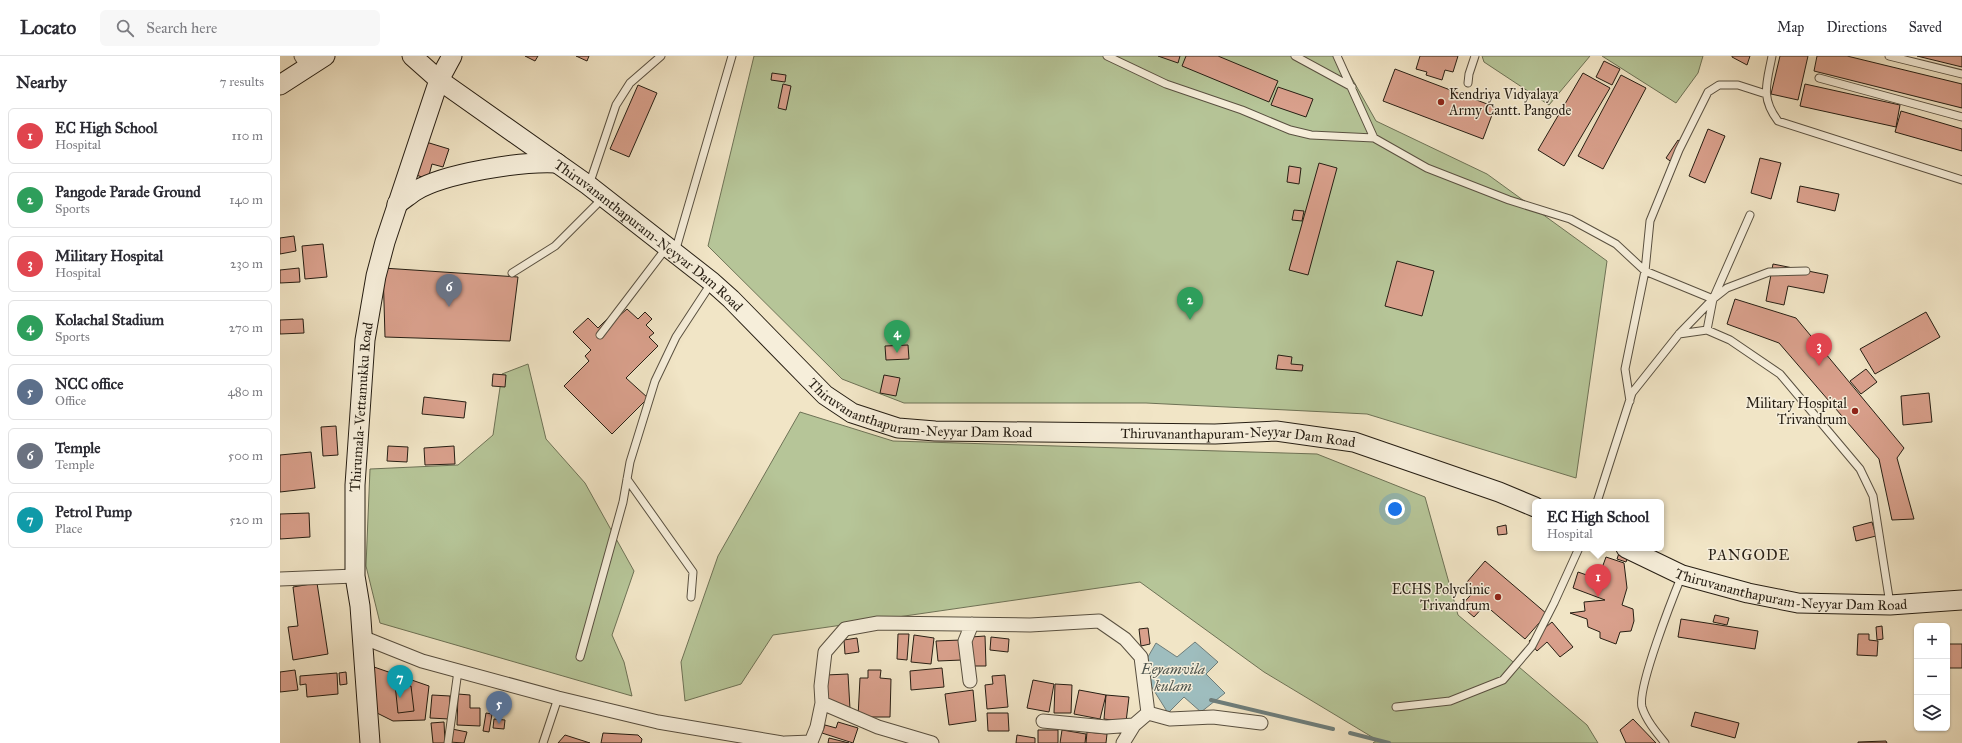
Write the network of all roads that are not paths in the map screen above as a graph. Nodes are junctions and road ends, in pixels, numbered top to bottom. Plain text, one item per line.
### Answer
1 (325, 56) edge
2 (412, 56) edge
3 (452, 56) edge
4 (661, 56) edge
5 (732, 56) edge
6 (1107, 56) edge
7 (1295, 56) edge
8 (1337, 56) edge
9 (1476, 56) edge
10 (1772, 56) edge
11 (1889, 56) edge
12 (304, 62) edge
13 (1962, 74) edge
14 (1819, 78) dead end
15 (439, 80) junction
16 (1468, 83) dead end
17 (280, 85) edge
18 (1352, 87) junction
19 (1766, 94) junction
20 (1962, 117) edge
21 (1374, 138) junction
22 (556, 163) junction
23 (1962, 180) edge
24 (588, 185) junction
25 (603, 198) junction
26 (398, 204) junction
27 (1750, 215) dead end
28 (671, 250) junction
29 (1645, 271) junction
30 (1806, 271) dead end
31 (512, 273) dead end
32 (712, 282) junction
33 (1713, 299) junction
34 (1707, 330) junction
35 (1679, 334) junction
36 (600, 335) dead end
37 (1630, 401) junction
38 (627, 479) junction
39 (1598, 499) edge
40 (1532, 506) edge
41 (1578, 551) edge
42 (1632, 551) edge
43 (1682, 575) junction
44 (355, 576) junction
45 (280, 579) edge
46 (691, 597) dead end
47 (1962, 600) edge
48 (1890, 605) junction
49 (972, 624) junction
50 (362, 637) junction
51 (580, 657) dead end
52 (458, 671) junction
53 (970, 681) dead end
54 (558, 698) junction
55 (822, 703) junction
56 (1396, 707) dead end
57 (1148, 713) junction
58 (1043, 721) dead end
59 (1261, 723) dead end
60 (1134, 725) junction
61 (812, 742) edge
62 (370, 743) edge
63 (448, 743) edge
64 (544, 743) edge
65 (782, 743) edge
66 (785, 743) edge
67 (932, 743) edge
68 (1123, 743) edge
69 (1665, 743) edge

1 - 12 main road
2 - 15 main road, Thiruvananthapuram-Neyyar Dam Road
3 - 15 main road, Thirumala-Vettamukku Road
4 - 24 lane
5 - 28 lane
6 - 21 lane
7 - 18 lane
8 - 18 lane
9 - 16 lane
10 - 19 lane
11 - 13 lane
12 - 17 main road
14 - 20 lane
15 - 22 main road, Thiruvananthapuram-Neyyar Dam Road
15 - 26 main road, Thirumala-Vettamukku Road
18 - 21 lane
19 - 23 lane
19 - 29 lane
21 - 29 lane
22 - 24 main road, Thiruvananthapuram-Neyyar Dam Road
22 - 26 main road
24 - 25 main road, Thiruvananthapuram-Neyyar Dam Road
25 - 28 main road, Thiruvananthapuram-Neyyar Dam Road
25 - 31 lane
26 - 44 main road, Thirumala-Vettamukku Road
27 - 33 lane
28 - 32 main road, Thiruvananthapuram-Neyyar Dam Road
28 - 36 lane
29 - 33 lane
29 - 37 lane
30 - 33 lane
32 - 38 lane
32 - 40 main road, Thiruvananthapuram-Neyyar Dam Road
33 - 34 lane
33 - 35 lane
34 - 35 lane
34 - 48 lane
35 - 37 lane
37 - 39 lane
38 - 46 lane
38 - 51 lane
41 - 56 lane
42 - 43 main road, Thiruvananthapuram-Neyyar Dam Road
43 - 48 main road, Thiruvananthapuram-Neyyar Dam Road
43 - 69 lane
44 - 45 street
44 - 50 main road, Thirumala-Vettamukku Road
47 - 48 main road, Thiruvananthapuram-Neyyar Dam Road
49 - 53 street
49 - 55 street
49 - 57 street
50 - 52 street
50 - 62 main road, Thirumala-Vettamukku Road
52 - 54 street
52 - 63 lane
54 - 64 lane
54 - 65 street
55 - 61 street
55 - 67 street
57 - 59 street
57 - 60 street
58 - 60 street
60 - 68 street
61 - 66 street

